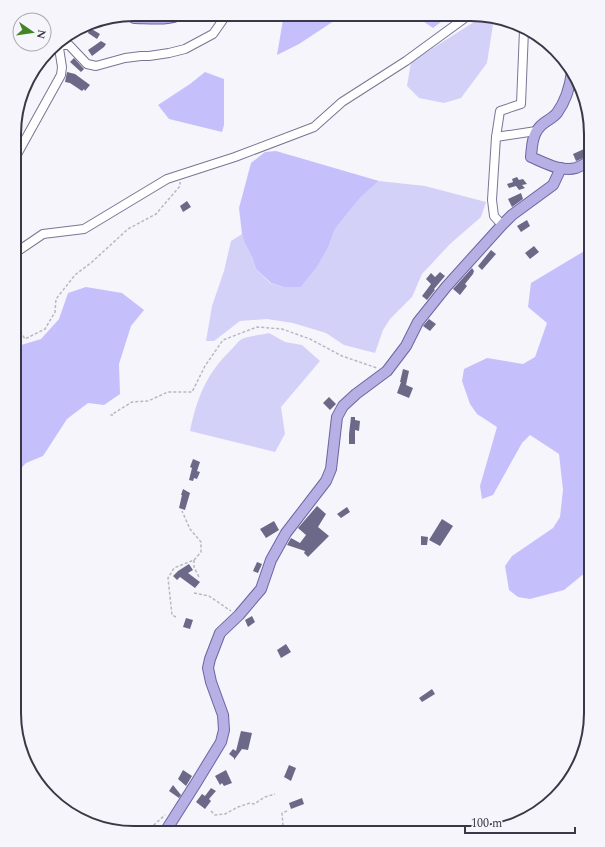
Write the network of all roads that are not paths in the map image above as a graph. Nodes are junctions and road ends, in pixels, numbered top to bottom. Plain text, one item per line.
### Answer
1 (222, 21) edge
2 (461, 21) edge
3 (524, 35) edge
4 (64, 45) edge
5 (59, 49) edge
6 (570, 80) edge
7 (536, 131) junction
8 (496, 137) junction
9 (21, 147) edge
10 (584, 164) edge
11 (561, 168) junction
12 (502, 225) junction
13 (21, 249) edge
14 (169, 826) edge

1 - 4 street
2 - 13 street
3 - 8 street
5 - 9 street
6 - 7 main road
7 - 8 street
7 - 11 main road
8 - 12 street
10 - 11 main road
11 - 12 main road
12 - 14 main road

